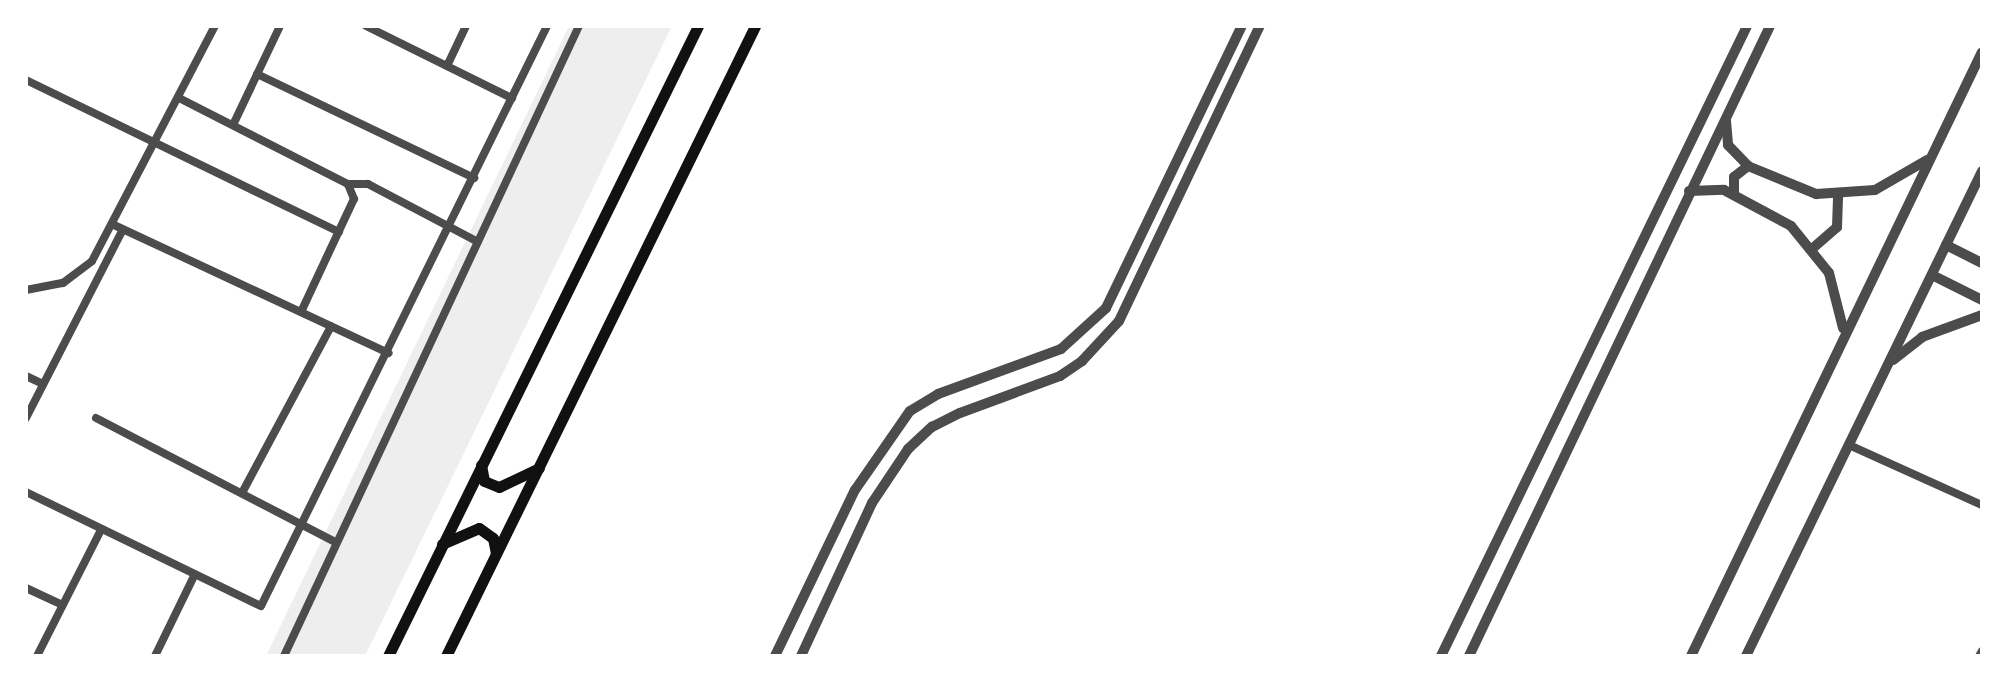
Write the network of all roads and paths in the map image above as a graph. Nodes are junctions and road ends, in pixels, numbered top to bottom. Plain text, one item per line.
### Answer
1 (215, 26) edge
2 (280, 26) edge
3 (366, 26) edge
4 (466, 26) edge
5 (547, 26) edge
6 (579, 26) edge
7 (698, 26) edge
8 (755, 26) edge
9 (1242, 26) edge
10 (1260, 26) edge
11 (1747, 26) edge
12 (1770, 26) edge
13 (1982, 52) edge
14 (447, 66) junction
15 (257, 74) junction
16 (26, 80) edge
17 (179, 98) junction
18 (512, 98) junction
19 (1727, 112) junction
20 (233, 125) junction
21 (158, 143) junction
22 (1932, 156) junction
23 (1748, 166) junction
24 (1982, 171) edge
25 (474, 178) junction
26 (348, 184) junction
27 (1689, 191) junction
28 (1734, 195) junction
29 (1838, 195) junction
30 (118, 227) junction
31 (450, 227) junction
32 (339, 232) junction
33 (478, 242) junction
34 (1946, 245) junction
35 (1813, 248) junction
36 (1982, 263) edge
37 (1932, 275) junction
38 (26, 290) edge
39 (1982, 300) edge
40 (301, 312) junction
41 (1982, 315) edge
42 (331, 326) junction
43 (1843, 331) junction
44 (389, 353) junction
45 (1888, 364) junction
46 (26, 376) edge
47 (43, 384) junction
48 (26, 418) edge
49 (96, 418) dead end
50 (1849, 445) junction
51 (481, 464) junction
52 (539, 468) junction
53 (26, 492) edge
54 (242, 493) junction
55 (1982, 505) edge
56 (303, 524) junction
57 (101, 530) junction
58 (333, 541) junction
59 (442, 544) junction
60 (496, 554) junction
61 (194, 576) junction
62 (26, 588) edge
63 (62, 605) junction
64 (37, 656) edge
65 (155, 656) edge
66 (284, 656) edge
67 (388, 656) edge
68 (446, 656) edge
69 (775, 656) edge
70 (801, 656) edge
71 (1441, 656) edge
72 (1469, 656) edge
73 (1691, 656) edge
74 (1746, 656) edge

1 - 17 street
2 - 15 street
3 - 14 street
4 - 14 street
5 - 18 street
6 - 33 street
7 - 51 main road
8 - 52 main road
9 - 69 street
10 - 70 street
11 - 71 street
12 - 19 street
13 - 22 street
14 - 18 street
15 - 20 street
15 - 25 street
16 - 21 street
17 - 20 street
17 - 21 street
18 - 25 street
19 - 23 street
19 - 27 street
20 - 26 street
21 - 30 street
21 - 32 street
22 - 29 street
22 - 43 street
23 - 28 street
23 - 29 street
24 - 34 street
25 - 31 street
26 - 31 street
26 - 32 street
27 - 28 street
27 - 72 street
28 - 35 street
29 - 35 street
30 - 38 street
30 - 40 street
30 - 47 street
31 - 33 street
31 - 44 street
32 - 40 street
33 - 58 street
34 - 36 street
34 - 37 street
35 - 43 street
37 - 39 street
37 - 45 street
40 - 42 street
41 - 45 street
42 - 44 street
42 - 54 street
43 - 73 street
44 - 56 street
45 - 50 street
46 - 47 street
47 - 48 street
49 - 54 street
50 - 55 street
50 - 74 street
51 - 52 main road
51 - 59 main road
52 - 60 main road
53 - 57 street
54 - 56 street
56 - 58 street
56 - 61 street
57 - 61 street
57 - 63 street
58 - 66 street
59 - 60 main road
59 - 67 main road
60 - 68 main road
61 - 65 street
62 - 63 street
63 - 64 street

